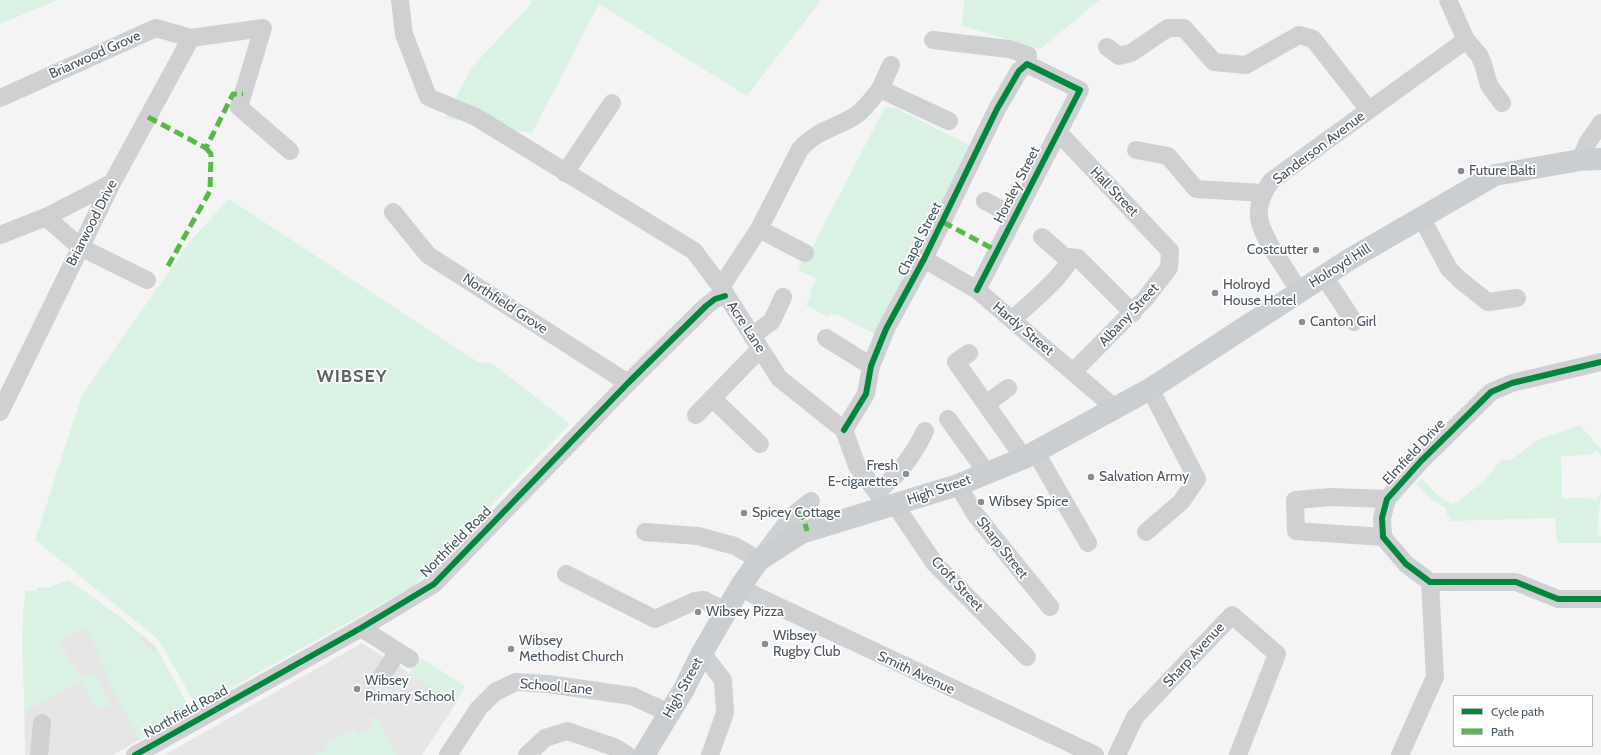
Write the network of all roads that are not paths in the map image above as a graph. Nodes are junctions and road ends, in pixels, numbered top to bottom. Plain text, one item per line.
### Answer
1 (400, 0) edge
2 (1448, 0) edge
3 (191, 38) junction
4 (933, 40) dead end
5 (1466, 40) junction
6 (1106, 47) dead end
7 (1028, 64) junction
8 (891, 65) dead end
9 (880, 89) junction
10 (0, 98) edge
11 (612, 103) dead end
12 (1502, 103) dead end
13 (1369, 110) junction
14 (949, 121) dead end
15 (1601, 123) edge
16 (1058, 132) junction
17 (1136, 150) dead end
18 (290, 151) dead end
19 (1591, 159) edge
20 (565, 173) junction
21 (112, 183) junction
22 (1263, 193) junction
23 (985, 201) dead end
24 (393, 212) dead end
25 (1014, 216) junction
26 (46, 217) junction
27 (1421, 217) junction
28 (759, 229) junction
29 (0, 235) edge
30 (1042, 237) dead end
31 (80, 247) junction
32 (1170, 251) joint
33 (806, 253) dead end
34 (1070, 257) junction
35 (924, 259) junction
36 (1324, 276) junction
37 (147, 280) dead end
38 (976, 290) junction
39 (723, 291) junction
40 (1299, 291) junction
41 (783, 297) dead end
42 (1517, 298) dead end
43 (1133, 313) junction
44 (1012, 320) junction
45 (1354, 322) dead end
46 (826, 338) dead end
47 (756, 342) junction
48 (963, 357) dead end
49 (1601, 362) edge
50 (871, 366) junction
51 (1073, 372) junction
52 (628, 383) junction
53 (1008, 388) dead end
54 (1150, 389) junction
55 (712, 398) junction
56 (986, 404) junction
57 (1116, 409) junction
58 (0, 412) edge
59 (696, 415) dead end
60 (948, 419) dead end
61 (844, 430) junction
62 (926, 430) dead end
63 (760, 444) dead end
64 (1030, 455) junction
65 (987, 473) junction
66 (958, 485) junction
67 (1387, 499) junction
68 (811, 501) dead end
69 (887, 501) junction
70 (645, 532) dead end
71 (1146, 532) dead end
72 (1383, 537) junction
73 (1088, 543) dead end
74 (759, 560) junction
75 (566, 574) dead end
76 (1430, 582) junction
77 (742, 584) junction
78 (1601, 599) edge
79 (1050, 608) dead end
80 (726, 612) junction
81 (361, 628) junction
82 (702, 653) junction
83 (1026, 657) dead end
84 (382, 676) dead end
85 (669, 713) junction
86 (42, 723) dead end
87 (1084, 753) edge
88 (39, 755) edge
89 (135, 755) edge
90 (448, 755) edge
91 (527, 755) edge
92 (627, 755) edge
93 (644, 755) edge
94 (710, 755) edge
95 (1117, 755) edge
96 (1238, 755) edge
97 (1400, 755) edge

1 - 20 street, Acre Lane
2 - 5 street
3 - 10 street, Briarwood Grove
3 - 18 street
3 - 21 street, Briarwood Drive
4 - 7 street
5 - 12 street
5 - 13 street, Sanderson Avenue
6 - 13 street
7 - 16 street, Horsley Street
7 - 35 street, Chapel Street
8 - 9 street
9 - 14 street
9 - 28 street
11 - 20 street
13 - 22 street, Sanderson Avenue
15 - 19 street
16 - 25 street, Horsley Street
16 - 32 street, Hall Street
17 - 22 street
19 - 27 main road, Holroyd Hill
20 - 39 street, Acre Lane
21 - 26 street
21 - 31 street, Briarwood Drive
22 - 40 street, Sanderson Avenue
23 - 25 street, Horsley Street
24 - 52 street, Northfield Grove
25 - 38 street, Horsley Street
26 - 29 street
26 - 31 street
27 - 36 main road, Holroyd Hill
27 - 42 street
28 - 33 street
28 - 39 street
30 - 34 street
31 - 37 street
31 - 58 street, Briarwood Drive
32 - 43 street, Albany Street
34 - 43 street
34 - 44 street
35 - 38 street, Hardy Street
35 - 50 street, Chapel Street
36 - 40 main road, Holroyd Hill
36 - 45 street
38 - 44 street, Hardy Street
39 - 47 street, Acre Lane
39 - 52 street, Northfield Road
40 - 54 main road, Holroyd Hill
41 - 47 street
43 - 51 street, Albany Street
44 - 51 street, Hardy Street
46 - 50 street
47 - 55 street
47 - 61 street, Acre Lane
48 - 56 street
49 - 67 street, Elmfield Drive
50 - 61 street, Chapel Street
51 - 57 street, Hardy Street
52 - 81 street, Northfield Road
53 - 56 street
54 - 57 main road, Holroyd Hill
54 - 71 street
55 - 59 street
55 - 63 street
56 - 64 street
57 - 64 main road, High Street
60 - 65 street
61 - 69 street
62 - 69 street
64 - 65 main road, High Street
64 - 73 street
65 - 66 main road, High Street
66 - 69 main road, High Street
66 - 79 street, Sharp Street
67 - 72 street, Elmfield Drive
67 - 72 street
68 - 74 street, High Street
69 - 74 main road, High Street
69 - 83 street, Croft Street
70 - 74 street
72 - 76 street
74 - 77 main road, High Street
75 - 80 street
76 - 78 street
76 - 97 street
77 - 80 main road, High Street
77 - 87 street, Smith Avenue
80 - 82 main road, High Street
81 - 84 street
81 - 89 street, Northfield Road
82 - 85 main road, High Street
82 - 94 street
85 - 90 street, School Lane
85 - 93 main road, High Street
86 - 88 street
91 - 92 street
95 - 96 street, Sharp Avenue

